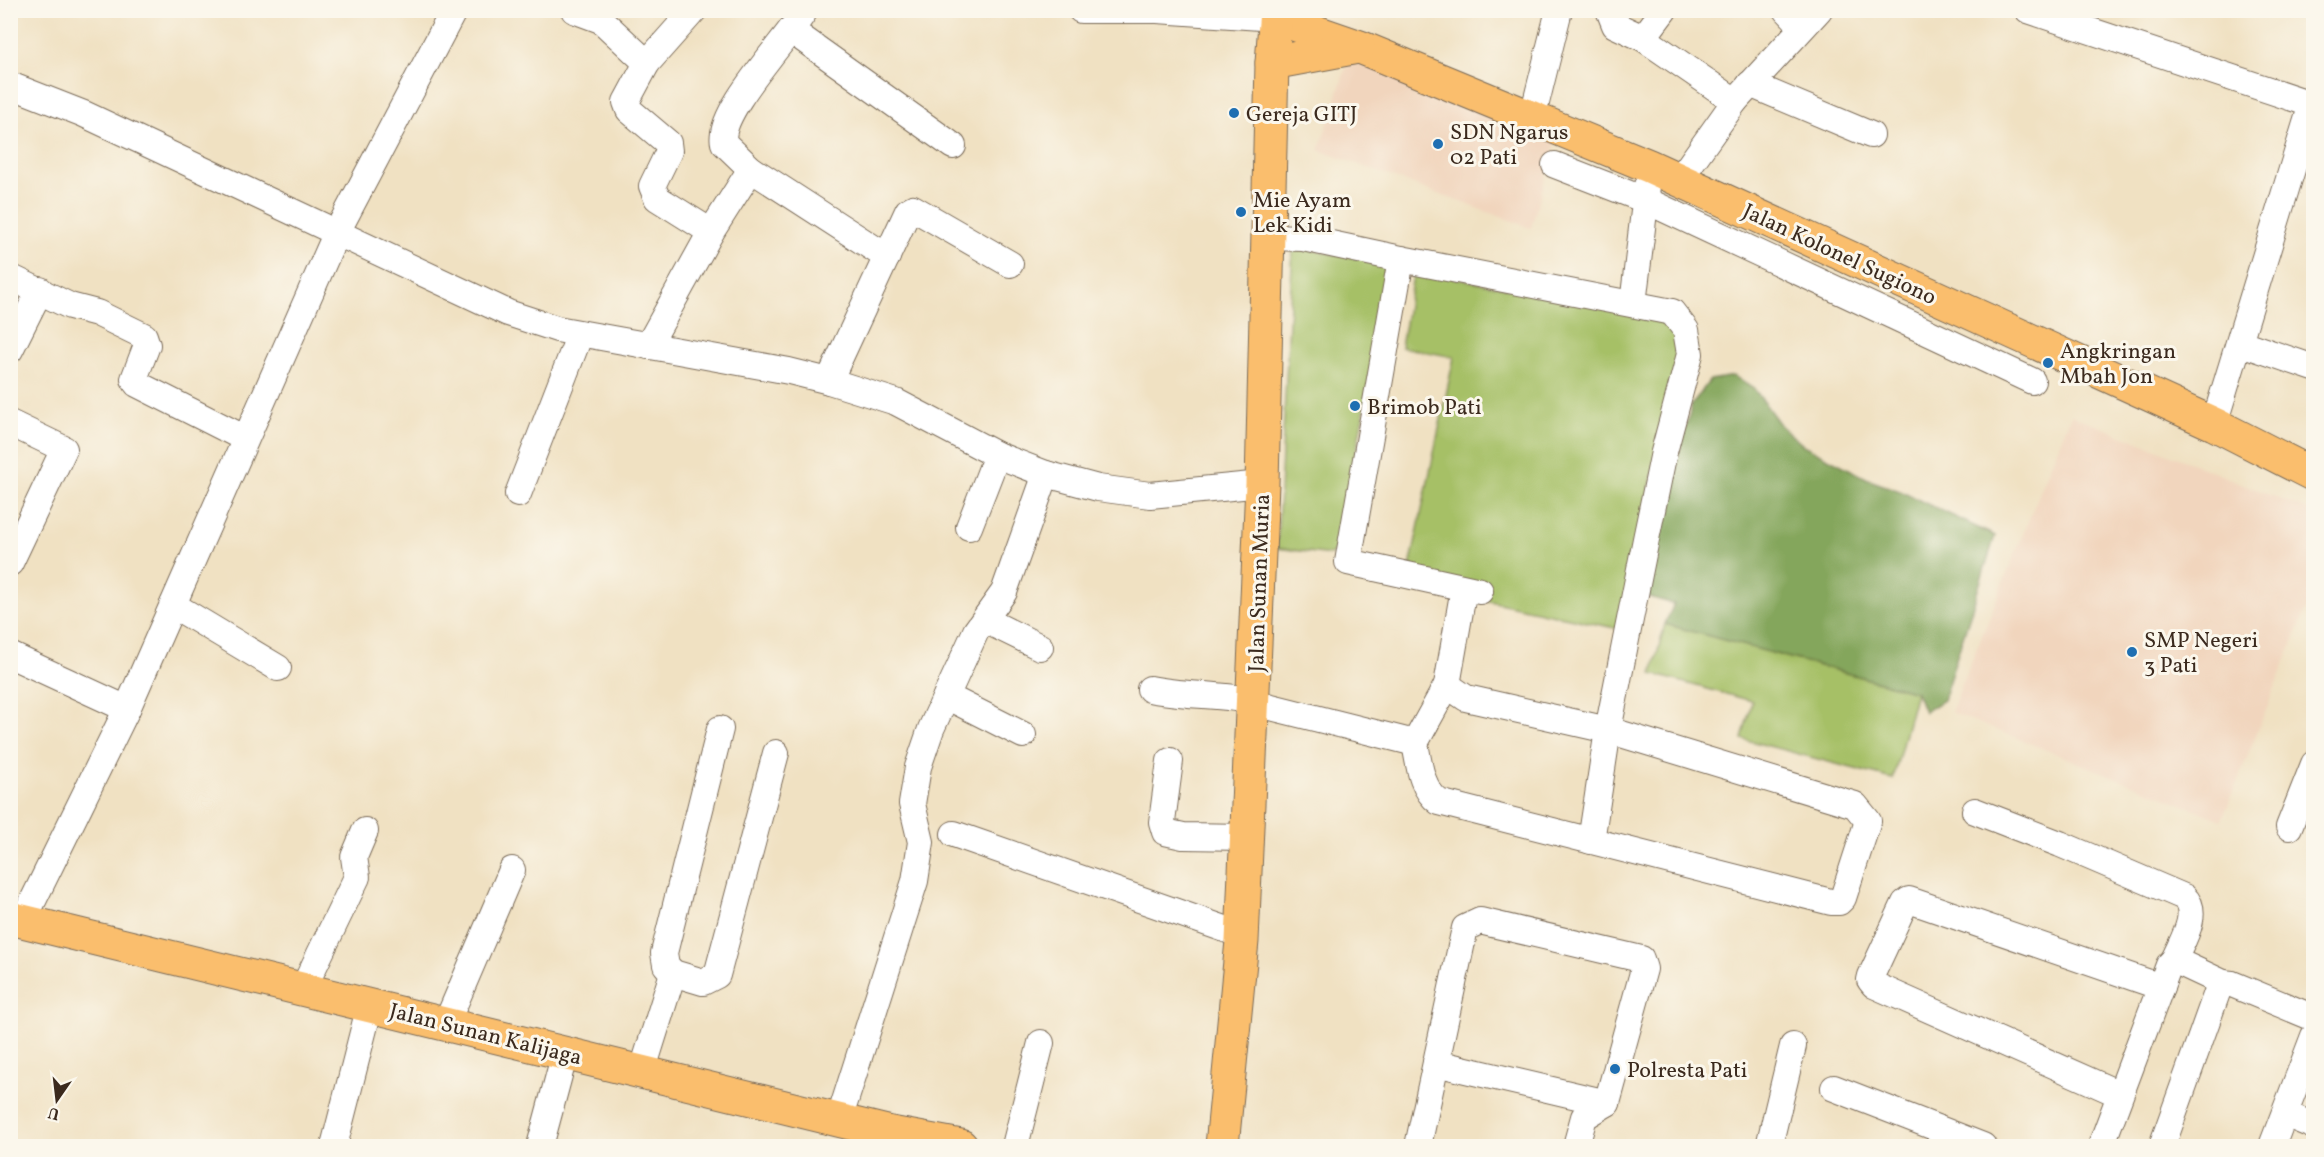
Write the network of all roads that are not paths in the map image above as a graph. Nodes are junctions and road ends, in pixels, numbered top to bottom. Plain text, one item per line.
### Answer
1 (454, 10) edge
2 (574, 10) edge
3 (694, 10) edge
4 (1081, 10) edge
5 (1155, 10) edge
6 (1559, 10) edge
7 (1609, 10) edge
8 (1664, 10) edge
9 (2028, 10) edge
10 (1276, 14) edge
11 (1803, 16) edge
12 (2082, 19) edge
13 (798, 21) edge
14 (1643, 38) junction
15 (1360, 47) junction
16 (647, 63) junction
17 (1272, 63) junction
18 (10, 86) edge
19 (1743, 92) junction
20 (2313, 104) edge
21 (1532, 119) junction
22 (1871, 135) dead end
23 (953, 146) dead end
24 (1555, 165) dead end
25 (1649, 166) junction
26 (751, 169) junction
27 (1679, 180) junction
28 (1645, 200) junction
29 (338, 232) junction
30 (711, 232) junction
31 (1268, 237) junction
32 (887, 257) junction
33 (1401, 259) junction
34 (1010, 264) dead end
35 (10, 277) edge
36 (40, 290) junction
37 (1633, 304) junction
38 (580, 334) junction
39 (2241, 343) junction
40 (648, 346) junction
41 (10, 350) edge
42 (2313, 368) edge
43 (829, 381) junction
44 (2032, 381) dead end
45 (10, 423) edge
46 (2214, 424) junction
47 (244, 438) junction
48 (997, 455) junction
49 (1046, 474) junction
50 (2313, 475) edge
51 (1262, 483) junction
52 (518, 494) dead end
53 (969, 527) dead end
54 (10, 563) edge
55 (173, 605) junction
56 (985, 620) junction
57 (1040, 647) dead end
58 (10, 655) edge
59 (278, 668) dead end
60 (1447, 685) junction
61 (1150, 689) dead end
62 (946, 696) junction
63 (1253, 703) junction
64 (127, 709) junction
65 (720, 729) dead end
66 (1608, 730) junction
67 (1023, 735) dead end
68 (1415, 743) junction
69 (776, 753) dead end
70 (1170, 761) dead end
71 (2313, 764) edge
72 (1975, 811) dead end
73 (2289, 828) dead end
74 (365, 831) dead end
75 (954, 834) dead end
76 (1247, 837) junction
77 (1591, 841) junction
78 (512, 870) dead end
79 (17, 920) edge
80 (1242, 935) junction
81 (2174, 960) junction
82 (673, 973) junction
83 (2223, 983) junction
84 (2161, 987) junction
85 (303, 989) junction
86 (370, 1005) junction
87 (2313, 1018) edge
88 (446, 1024) junction
89 (2313, 1036) edge
90 (1041, 1043) dead end
91 (1793, 1046) dead end
92 (565, 1053) junction
93 (1436, 1063) junction
94 (642, 1071) junction
95 (1834, 1088) dead end
96 (2119, 1094) junction
97 (1607, 1102) junction
98 (2285, 1114) junction
99 (839, 1120) junction
100 (2313, 1126) edge
101 (889, 1140) edge
102 (334, 1146) edge
103 (540, 1146) edge
104 (961, 1146) edge
105 (1016, 1146) edge
106 (1222, 1146) edge
107 (1418, 1146) edge
108 (1576, 1146) edge
109 (1769, 1146) edge
110 (1983, 1146) edge
111 (2101, 1146) edge
112 (2162, 1146) edge
113 (2272, 1146) edge

1 - 29 street
2 - 16 street
3 - 16 street
4 - 5 street
5 - 10 street
6 - 21 street
7 - 14 street
8 - 14 street
9 - 12 street
10 - 15 main road, Jalan Kolonel Sugiono
10 - 17 main road, Jalan Sunan Muria
11 - 19 street
12 - 20 street
13 - 23 street
13 - 26 street
14 - 19 street
15 - 17 main road
15 - 21 main road, Jalan Kolonel Sugiono
16 - 30 street
17 - 31 main road, Jalan Sunan Muria
18 - 29 street
19 - 22 street
19 - 27 street
20 - 39 street
21 - 25 main road, Jalan Kolonel Sugiono
24 - 28 street
25 - 27 main road, Jalan Kolonel Sugiono
25 - 28 street
26 - 30 street
26 - 32 street
27 - 46 main road, Jalan Kolonel Sugiono
28 - 37 street
28 - 44 street
29 - 38 street
29 - 47 street
30 - 40 street
31 - 33 street
31 - 51 main road, Jalan Sunan Muria
32 - 34 street
32 - 43 street
33 - 37 street
33 - 60 street
35 - 36 street
36 - 41 street
36 - 47 street
37 - 66 street
38 - 40 street
38 - 52 street
39 - 42 street
39 - 46 street
40 - 43 street
43 - 48 street
45 - 54 street
46 - 50 main road, Jalan Kolonel Sugiono
47 - 55 street
48 - 49 street
48 - 53 street
49 - 51 street
49 - 56 street
51 - 63 main road, Jalan Sunan Muria
55 - 59 street
55 - 64 street
56 - 57 street
56 - 62 street
58 - 64 street
60 - 66 street
60 - 68 street
61 - 63 street
62 - 67 street
62 - 99 street
63 - 68 street
63 - 76 main road, Jalan Sunan Muria
64 - 79 street
65 - 82 street
66 - 77 street
66 - 77 street
68 - 77 street
69 - 82 street
70 - 76 street
71 - 73 street
72 - 81 street
74 - 85 street
75 - 80 street
76 - 80 main road, Jalan Sunan Muria
78 - 88 street
79 - 85 main road, Jalan Sunan Kalijaga
80 - 106 main road, Jalan Sunan Muria
81 - 83 street
81 - 84 street
82 - 94 street
83 - 87 street
83 - 112 street
84 - 96 street
84 - 96 street
85 - 86 main road, Jalan Sunan Kalijaga
86 - 88 main road, Jalan Sunan Kalijaga
86 - 102 street
88 - 92 main road, Jalan Sunan Kalijaga
89 - 98 street
90 - 105 street
91 - 109 street
92 - 94 main road, Jalan Sunan Kalijaga
92 - 103 street
93 - 97 street
93 - 97 street
93 - 107 street
94 - 99 main road, Jalan Sunan Kalijaga
95 - 110 street
96 - 111 street
97 - 108 street
98 - 100 street
98 - 113 street
99 - 101 main road, Jalan Sunan Kalijaga
101 - 104 main road, Jalan Sunan Kalijaga

